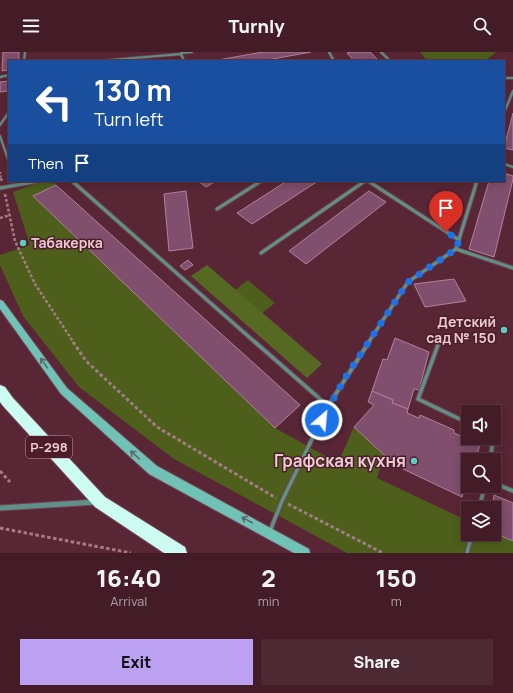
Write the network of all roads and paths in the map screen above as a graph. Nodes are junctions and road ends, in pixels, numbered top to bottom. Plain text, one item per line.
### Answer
1 (192, 52) edge
2 (381, 52) edge
3 (181, 53) edge
4 (109, 60) edge
5 (389, 60) edge
6 (513, 91) edge
7 (505, 111) edge
8 (8, 113) edge
9 (8, 117) edge
10 (4, 119) junction
11 (0, 125) edge
12 (0, 136) edge
13 (8, 159) edge
14 (0, 172) edge
15 (16, 182) edge
16 (34, 182) edge
17 (73, 182) edge
18 (259, 182) edge
19 (364, 182) edge
20 (370, 182) edge
21 (477, 182) edge
22 (17, 185) junction
23 (2, 187) edge
24 (217, 209) dead end
25 (10, 215) junction
26 (0, 218) edge
27 (459, 240) junction
28 (456, 249) junction
29 (261, 253) dead end
30 (513, 268) edge
31 (0, 302) edge
32 (438, 345) dead end
33 (0, 391) edge
34 (328, 406) junction
35 (461, 420) edge
36 (0, 471) edge
37 (10, 482) dead end
38 (501, 486) edge
39 (513, 491) edge
40 (282, 501) junction
41 (100, 502) junction
42 (0, 508) edge
43 (0, 528) edge
44 (269, 532) junction
45 (470, 541) edge
46 (132, 553) edge
47 (178, 553) edge
48 (305, 553) edge
49 (383, 553) edge
50 (467, 553) edge

1 - 3 lane
2 - 5 lane
3 - 4 lane
6 - 7 lane
8 - 10 lane
9 - 10 lane
10 - 11 lane
12 - 13 lane
14 - 23 path
15 - 22 lane
16 - 22 lane
17 - 34 lane
18 - 24 lane
19 - 29 lane
20 - 27 lane
21 - 27 lane
22 - 23 lane
23 - 25 path
25 - 26 path
25 - 40 path
27 - 28 lane
28 - 30 lane
28 - 34 lane
44 -> 31 street
32 - 35 lane
33 - 41 highway, Р-298
34 - 40 lane
36 - 37 path
38 - 39 lane
40 - 44 lane
40 - 49 path
41 - 42 street
41 - 47 highway, Р-298
43 - 46 path
44 - 48 street
45 - 50 lane

